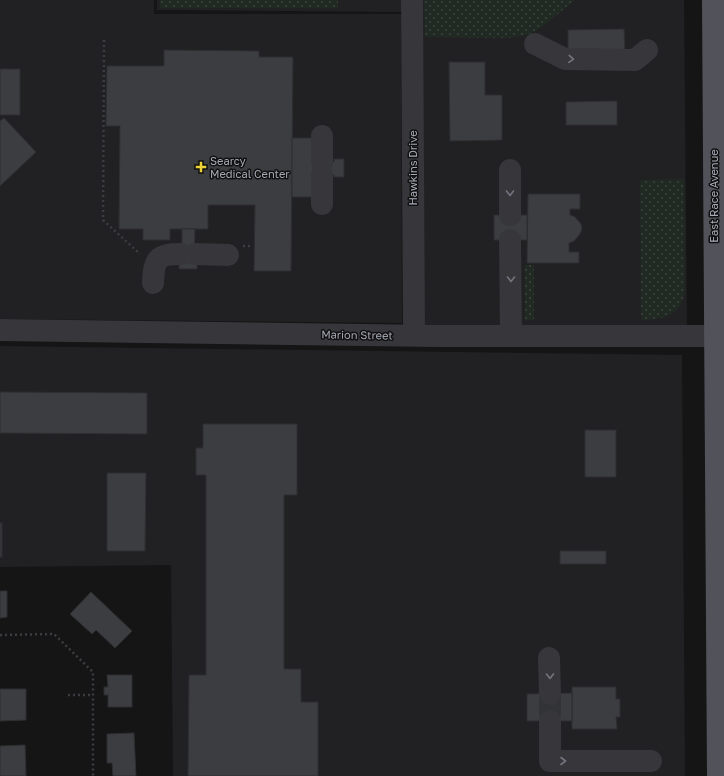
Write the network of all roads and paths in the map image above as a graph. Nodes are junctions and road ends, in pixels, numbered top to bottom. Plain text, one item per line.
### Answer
1 (412, 0) edge
2 (713, 0) edge
3 (104, 40) dead end
4 (535, 44) dead end
5 (647, 50) dead end
6 (322, 136) dead end
7 (510, 170) dead end
8 (322, 204) dead end
9 (719, 207) edge
10 (510, 215) dead end
11 (510, 240) dead end
12 (251, 246) dead end
13 (232, 250) joint
14 (142, 256) dead end
15 (153, 283) dead end
16 (0, 330) edge
17 (414, 336) junction
18 (511, 336) junction
19 (715, 336) junction
20 (0, 635) edge
21 (549, 658) dead end
22 (550, 694) tunnel mouth
23 (68, 695) dead end
24 (93, 695) junction
25 (550, 721) tunnel mouth
26 (651, 761) dead end
27 (93, 776) edge
28 (718, 776) edge

1 - 17 street, Hawkins Drive
2 - 9 main road, East Race Avenue
3 - 14 path
4 -> 5 street
6 - 8 street
7 -> 10 street
9 - 19 main road, East Race Avenue
11 -> 18 street
12 - 13 path
13 - 15 street
16 - 17 street, Marion Street
17 - 18 street, Marion Street
18 - 19 street, Marion Street
19 - 28 main road, East Race Avenue
20 - 24 path
21 -> 22 street
23 - 24 path
24 - 27 path
25 -> 26 street

